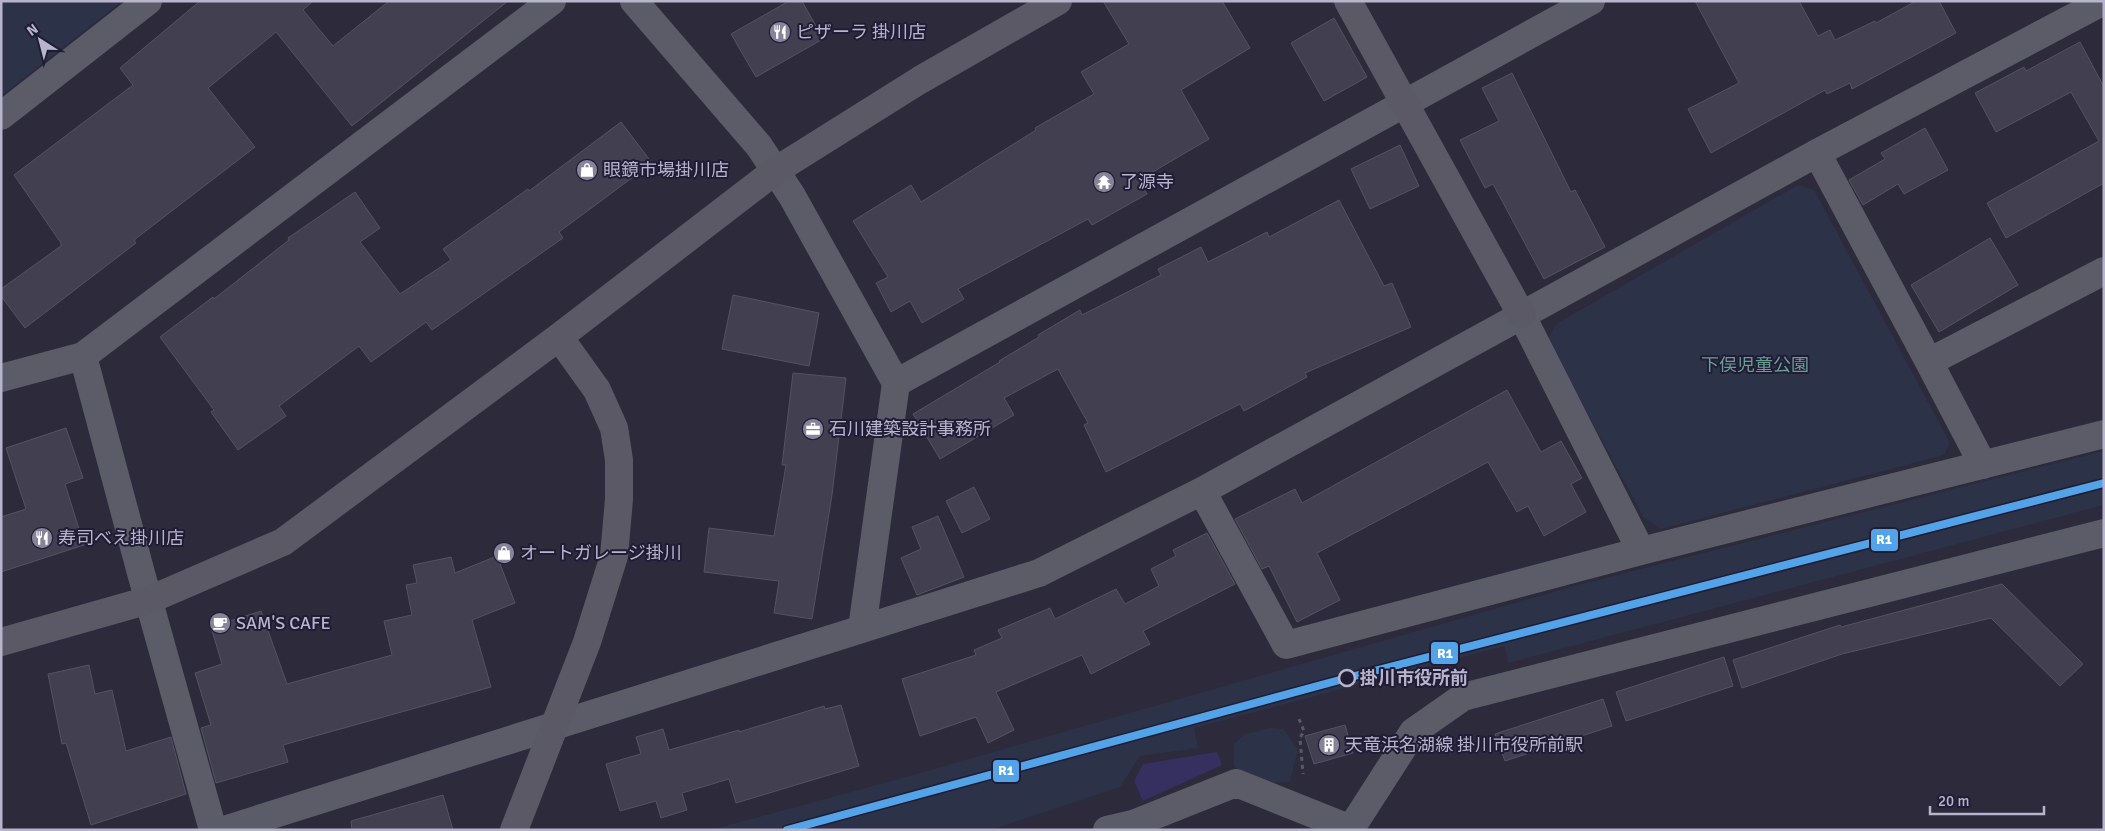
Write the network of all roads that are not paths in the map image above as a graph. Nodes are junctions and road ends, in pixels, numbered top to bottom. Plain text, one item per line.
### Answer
1 (148, 1) edge
2 (552, 1) edge
3 (634, 1) edge
4 (1058, 1) edge
5 (1348, 1) edge
6 (1591, 1) edge
7 (2104, 2) edge
8 (1404, 104) junction
9 (1, 116) edge
10 (1817, 153) junction
11 (775, 171) junction
12 (2104, 271) edge
13 (1521, 314) junction
14 (559, 337) junction
15 (83, 356) junction
16 (1930, 362) junction
17 (1, 378) edge
18 (896, 383) junction
19 (2104, 434) edge
20 (1983, 465) junction
21 (1202, 490) junction
22 (2104, 533) edge
23 (1641, 551) junction
24 (149, 600) junction
25 (862, 629) junction
26 (1, 642) edge
27 (1350, 829) edge
28 (213, 830) edge
29 (224, 830) edge
30 (514, 830) edge
31 (1107, 830) edge

1 - 9 street
2 - 15 street
3 - 11 street
4 - 11 street
5 - 8 street
6 - 8 street
7 - 10 street
8 - 13 street
8 - 18 street
10 - 13 street
10 - 16 street
11 - 14 street
11 - 18 street
12 - 16 street
13 - 21 street
13 - 23 street
14 - 24 street
14 - 30 street
15 - 17 street
15 - 24 street
16 - 20 street
18 - 25 street
19 - 20 street
20 - 23 street
21 - 23 street
21 - 25 street
22 - 27 street
24 - 26 street
24 - 28 street
25 - 29 street
27 - 31 street

